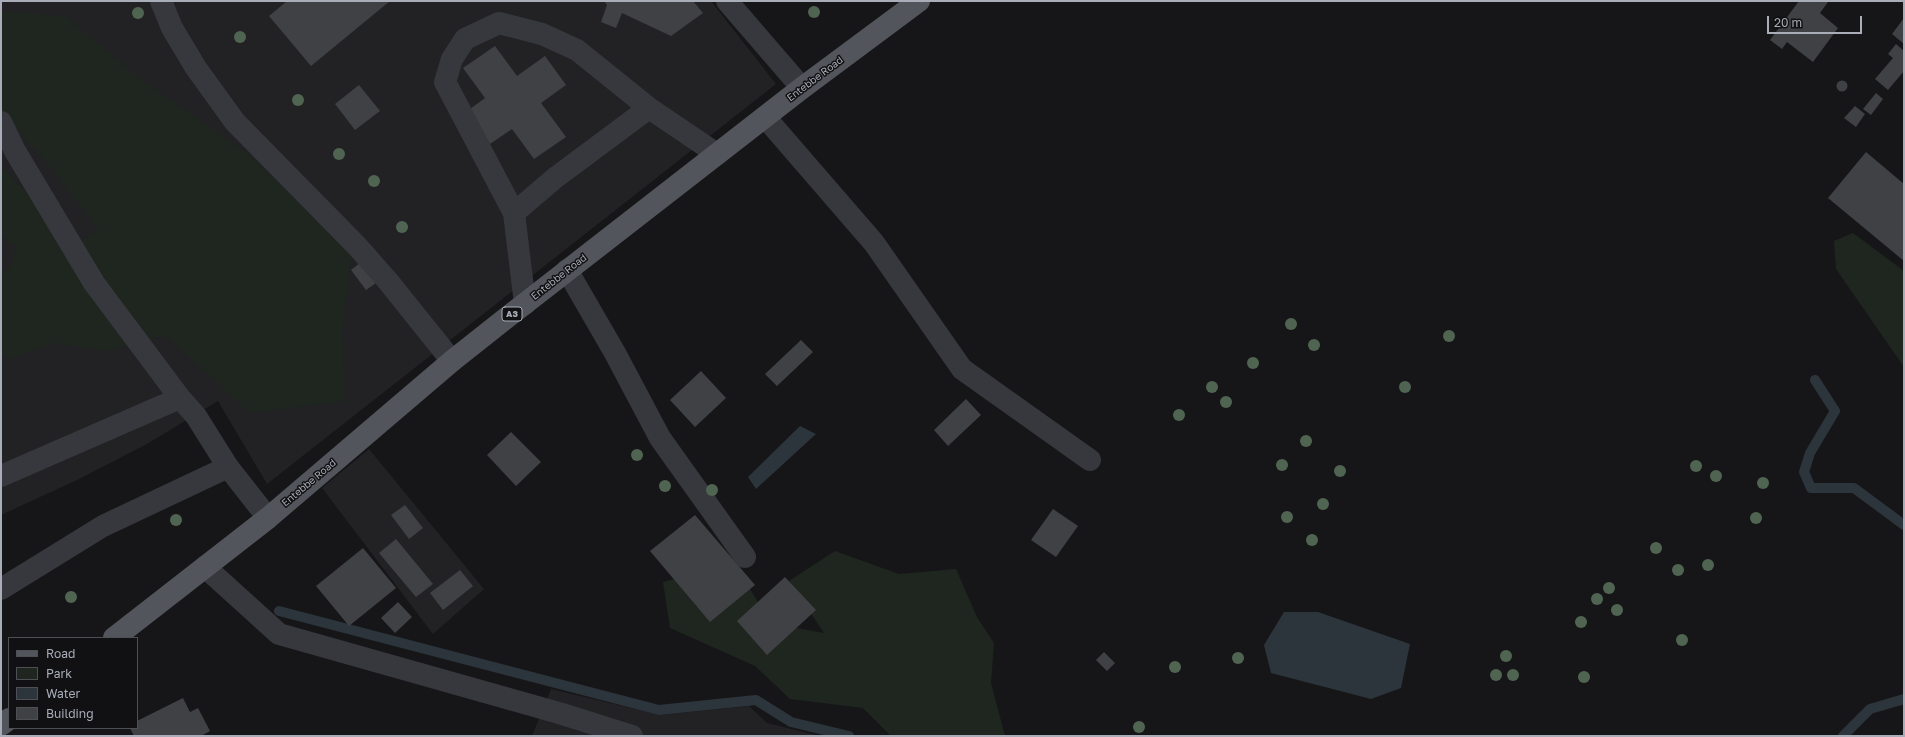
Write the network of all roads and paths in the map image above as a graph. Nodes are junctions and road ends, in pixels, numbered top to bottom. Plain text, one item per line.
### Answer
1 (161, 1) edge
2 (727, 1) edge
3 (918, 1) edge
4 (802, 88) junction
5 (649, 108) junction
6 (765, 117) junction
7 (1, 122) edge
8 (717, 154) junction
9 (514, 213) junction
10 (568, 270) junction
11 (525, 304) junction
12 (452, 361) junction
13 (180, 398) junction
14 (1090, 460) dead end
15 (228, 468) junction
16 (1, 476) edge
17 (268, 518) junction
18 (745, 557) dead end
19 (205, 567) junction
20 (1, 589) edge
21 (115, 637) edge
22 (632, 736) edge

1 - 12 street
2 - 4 street
3 - 4 main road, Entebbe Road / A3
4 - 6 main road, Entebbe Road / A3
5 - 8 street
5 - 9 street
5 - 9 street
6 - 8 main road, Entebbe Road / A3
6 - 14 street
7 - 13 street
8 - 10 main road, Entebbe Road / A3
9 - 11 street
10 - 11 main road, Entebbe Road / A3
10 - 18 street
11 - 12 main road, Entebbe Road / A3
12 - 17 main road, Entebbe Road / A3
13 - 15 street
13 - 16 street
15 - 17 street
15 - 20 street
17 - 19 main road, Entebbe Road / A3
19 - 21 main road, Entebbe Road / A3
19 - 22 street

